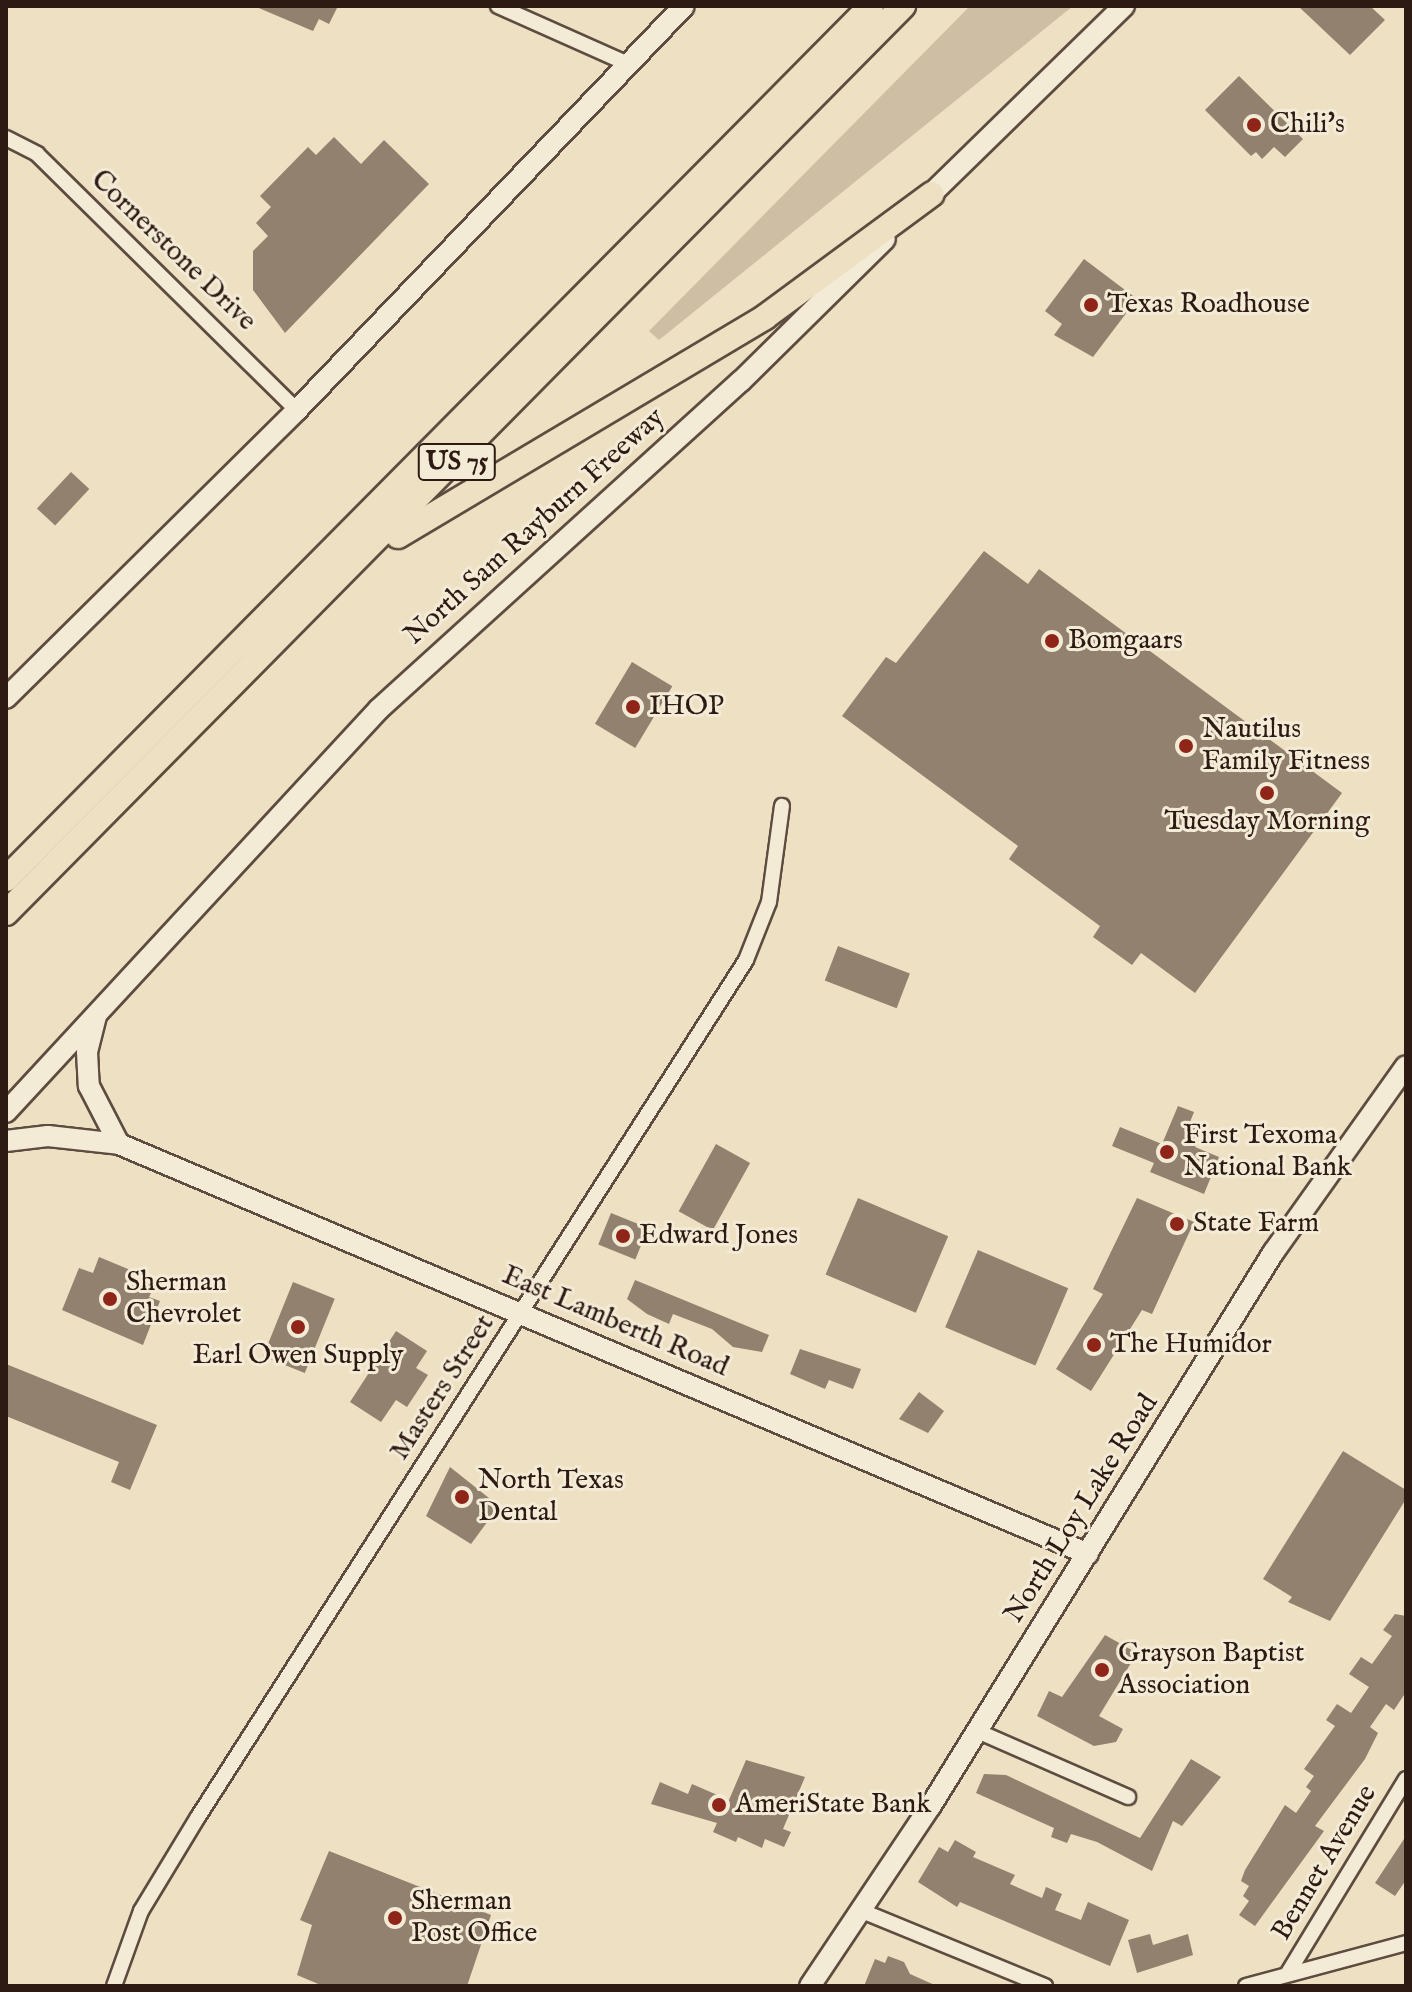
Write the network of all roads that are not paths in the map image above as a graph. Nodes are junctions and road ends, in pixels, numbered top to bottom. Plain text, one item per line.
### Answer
1 (498, 6) edge
2 (684, 6) edge
3 (871, 6) edge
4 (903, 6) edge
5 (1124, 6) edge
6 (628, 64) junction
7 (6, 138) edge
8 (932, 194) junction
9 (297, 410) junction
10 (362, 559) junction
11 (6, 698) edge
12 (782, 806) dead end
13 (6, 879) edge
14 (6, 913) edge
15 (97, 1011) junction
16 (1406, 1066) edge
17 (6, 1112) edge
18 (6, 1141) edge
19 (119, 1144) junction
20 (522, 1313) junction
21 (1088, 1554) junction
22 (977, 1731) junction
23 (1406, 1779) edge
24 (1128, 1797) dead end
25 (862, 1911) junction
26 (1406, 1943) edge
27 (1288, 1973) junction
28 (114, 1986) edge
29 (810, 1986) edge
30 (1045, 1986) edge
31 (1246, 1986) edge

1 - 6 street
2 - 6 main road
3 - 13 highway, US 75
4 - 10 highway, US 75
5 - 8 main road, North Sam Rayburn Freeway
6 - 9 main road
7 - 9 street, Cornerstone Drive
8 - 10 highway
8 - 15 main road, North Sam Rayburn Freeway
9 - 11 main road
10 - 14 highway, US 75
12 - 20 street, Masters Street
15 - 17 main road, North Sam Rayburn Freeway
15 - 19 main road
16 - 21 main road, North Loy Lake Road
18 - 19 main road, East Lamberth Road
19 - 20 main road, East Lamberth Road
20 - 21 main road, East Lamberth Road
20 - 28 street, Masters Street
21 - 22 main road, North Loy Lake Road
22 - 24 street
22 - 25 main road, North Loy Lake Road
23 - 27 street, Bennet Avenue
25 - 29 main road, North Loy Lake Road
25 - 30 street
26 - 27 street
27 - 31 street

